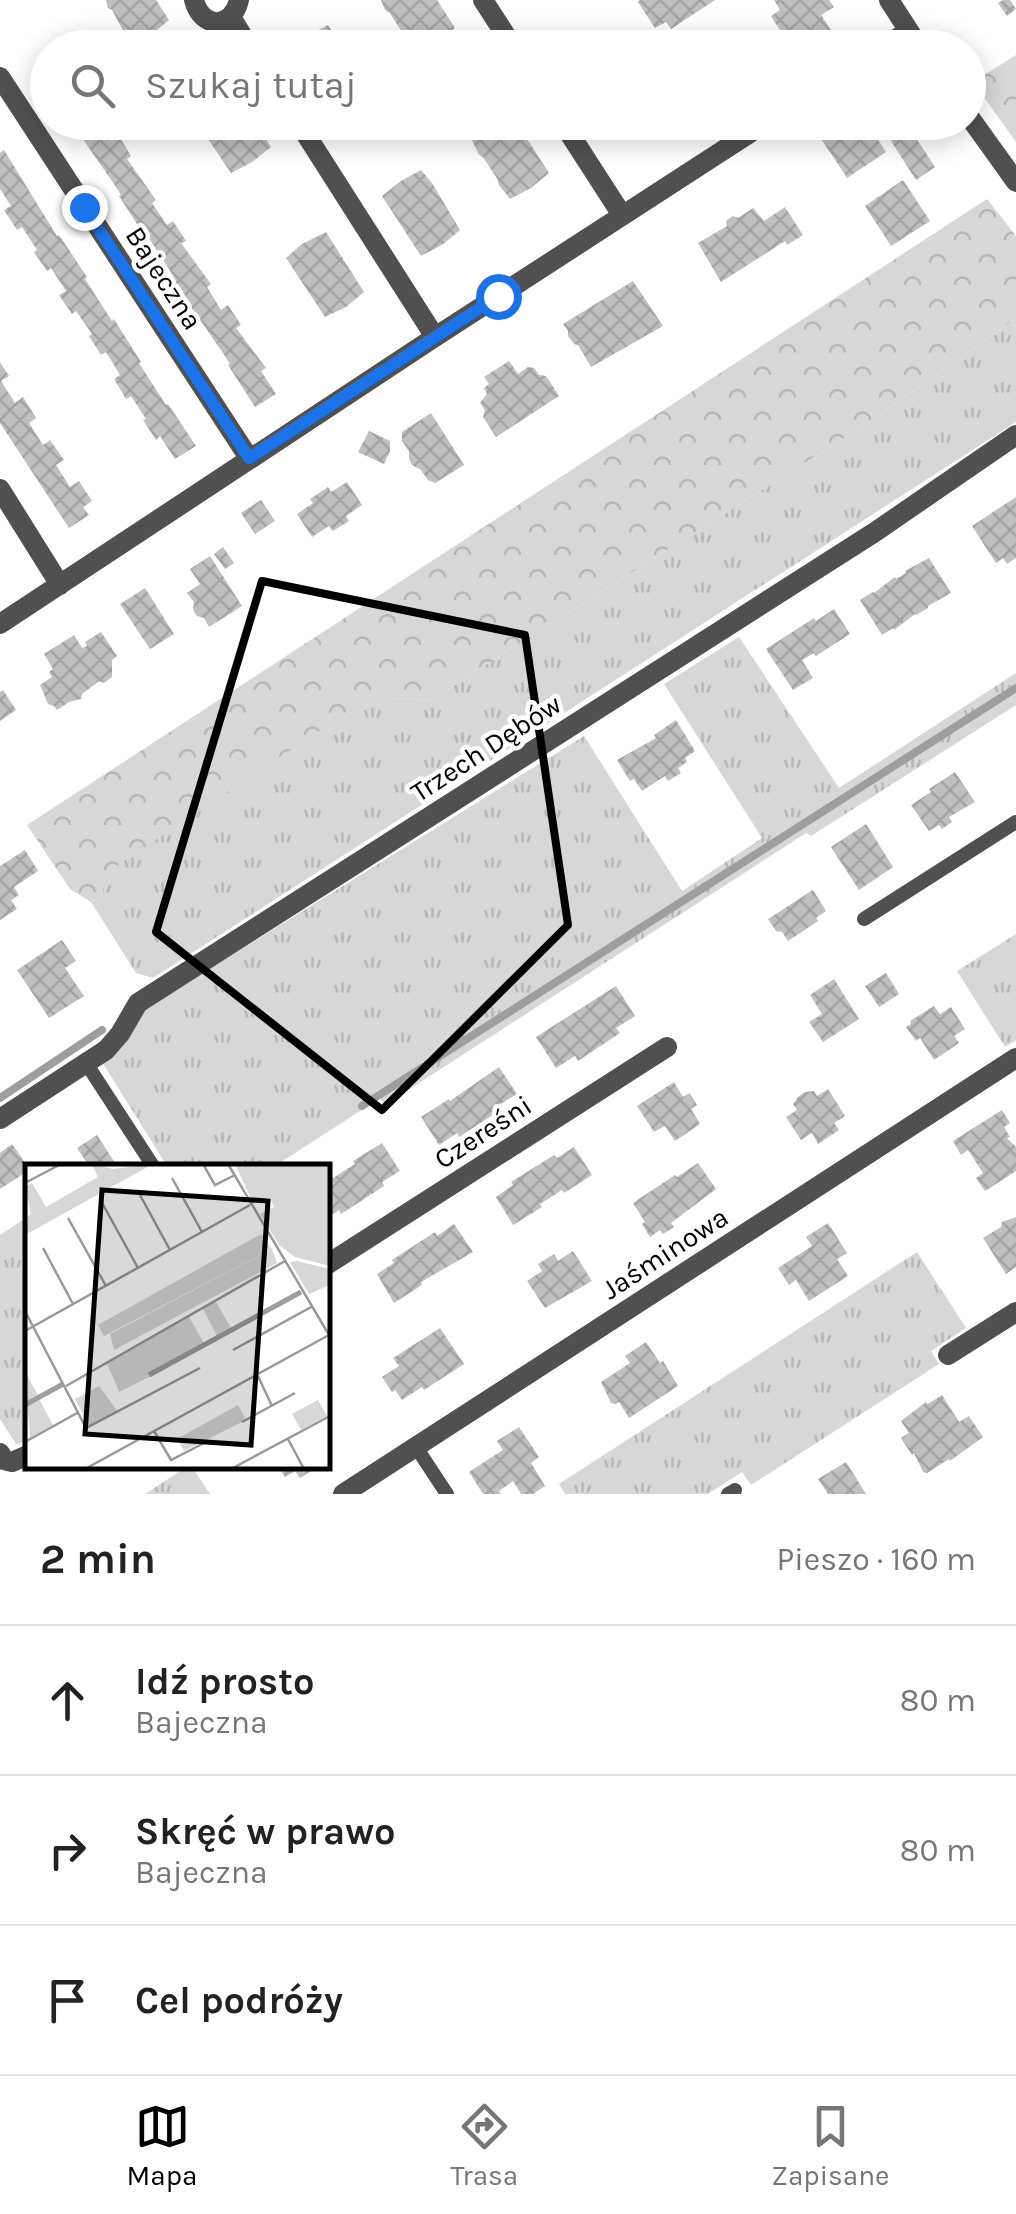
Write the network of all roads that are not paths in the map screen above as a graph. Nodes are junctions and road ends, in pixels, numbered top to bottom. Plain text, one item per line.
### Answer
1 (194, 0) edge
2 (483, 0) edge
3 (889, 0) edge
4 (235, 9) edge
5 (502, 30) edge
6 (908, 30) edge
7 (0, 78) edge
8 (30, 124) edge
9 (41, 140) edge
10 (310, 140) edge
11 (573, 140) edge
12 (739, 140) edge
13 (986, 140) edge
14 (1016, 182) edge
15 (622, 216) junction
16 (436, 336) junction
17 (1016, 435) edge
18 (249, 458) junction
19 (0, 489) edge
20 (60, 585) junction
21 (0, 624) edge
22 (1016, 822) edge
23 (864, 919) dead end
24 (668, 1047) dead end
25 (1016, 1058) edge
26 (86, 1063) junction
27 (0, 1120) edge
28 (152, 1164) edge
29 (330, 1263) edge
30 (1016, 1312) edge
31 (948, 1354) dead end
32 (416, 1446) junction
33 (25, 1456) edge
34 (2, 1457) edge
35 (343, 1494) edge
36 (447, 1494) edge

1 - 4 street
2 - 5 street
3 - 6 street
7 - 8 street, Bajeczna
9 - 18 street, Bajeczna
10 - 16 street
11 - 15 street
12 - 15 street
13 - 14 street
15 - 16 street
16 - 18 street
17 - 26 street, Trzech Dębów
18 - 20 street
19 - 20 street
20 - 21 street
22 - 23 lane
24 - 29 street, Czereśni
25 - 32 street, Jaśminowa
26 - 27 street, Trzech Dębów
26 - 28 lane
30 - 31 street
32 - 35 street, Jaśminowa
32 - 36 lane
33 - 34 street

